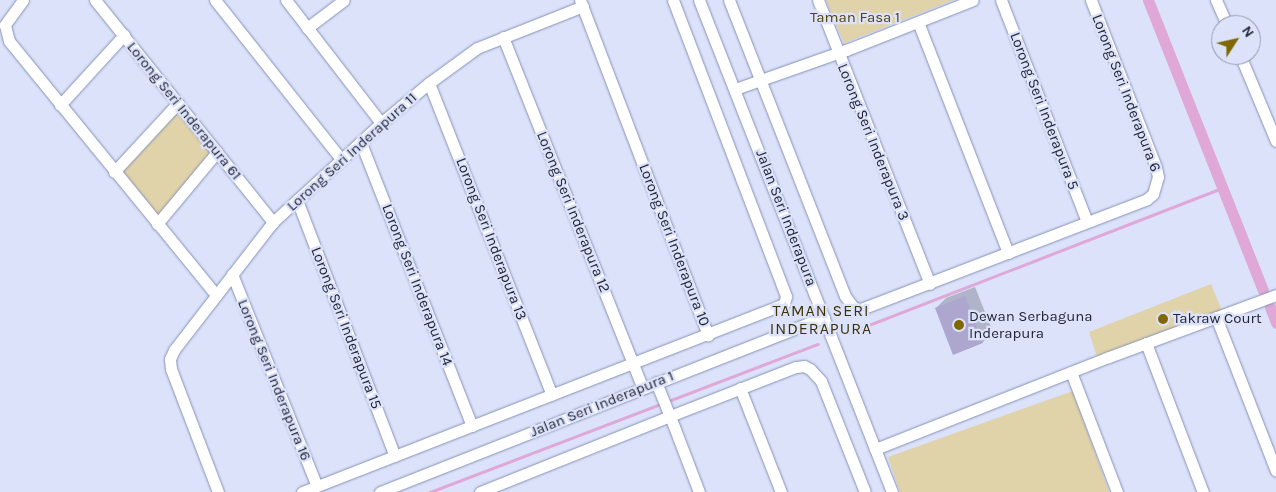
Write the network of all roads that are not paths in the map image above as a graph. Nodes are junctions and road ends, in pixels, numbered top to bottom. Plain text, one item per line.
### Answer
1 (22, 0) edge
2 (95, 0) edge
3 (216, 0) edge
4 (286, 0) edge
5 (344, 0) edge
6 (673, 0) edge
7 (699, 0) edge
8 (729, 0) edge
9 (818, 0) edge
10 (973, 0) edge
11 (1001, 0) edge
12 (1090, 0) edge
13 (1216, 0) edge
14 (582, 3) edge
15 (1223, 15) edge
16 (918, 22) junction
17 (307, 28) junction
18 (124, 35) junction
19 (503, 37) junction
20 (837, 52) junction
21 (1244, 65) edge
22 (760, 79) junction
23 (429, 83) junction
24 (736, 89) junction
25 (178, 103) junction
26 (60, 105) junction
27 (382, 123) junction
28 (1276, 141) edge
29 (361, 143) junction
30 (217, 152) junction
31 (342, 160) junction
32 (114, 172) junction
33 (298, 200) junction
34 (273, 222) junction
35 (1087, 222) junction
36 (157, 224) junction
37 (1008, 253) junction
38 (232, 274) junction
39 (930, 284) junction
40 (216, 295) junction
41 (1276, 295) edge
42 (824, 317) junction
43 (1216, 317) junction
44 (708, 335) junction
45 (1146, 343) junction
46 (633, 363) junction
47 (1071, 372) junction
48 (658, 387) junction
49 (643, 388) junction
50 (740, 388) junction
51 (552, 395) junction
52 (668, 412) junction
53 (472, 426) junction
54 (875, 449) junction
55 (395, 456) junction
56 (1276, 471) edge
57 (317, 486) junction
58 (696, 491) edge
59 (218, 492) edge
60 (302, 492) edge
61 (380, 492) edge
62 (480, 492) edge
63 (780, 492) edge
64 (865, 492) edge
65 (892, 492) edge
66 (1117, 492) edge
67 (1203, 492) edge

1 - 26 street
2 - 18 street, Lorong Seri Inderapura 61
3 - 31 street
4 - 17 street
5 - 17 street
6 - 44 street, Lorong Seri Inderapura 10
7 - 24 street, Jalan Seri Inderapura
8 - 22 street
9 - 20 street, Lorong Seri Inderapura 3
10 - 16 street
11 - 35 street, Lorong Seri Inderapura 5
12 - 35 street, Lorong Seri Inderapura 6
13 - 15 street
14 - 19 street, Lorong Seri Inderapura 11
14 - 44 street, Lorong Seri Inderapura 10
16 - 20 street
16 - 37 street
17 - 27 street
18 - 25 street, Lorong Seri Inderapura 61
18 - 26 street
19 - 23 street, Lorong Seri Inderapura 11
19 - 46 street, Lorong Seri Inderapura 12
20 - 22 street
20 - 39 street, Lorong Seri Inderapura 3
21 - 28 street
22 - 24 street
22 - 39 street
23 - 27 street, Lorong Seri Inderapura 11
23 - 51 street, Lorong Seri Inderapura 13
24 - 42 street, Jalan Seri Inderapura
25 - 30 street, Lorong Seri Inderapura 61
25 - 32 street
26 - 32 street
27 - 29 street, Lorong Seri Inderapura 11
29 - 31 street, Lorong Seri Inderapura 11
29 - 53 street, Lorong Seri Inderapura 14
30 - 34 street, Lorong Seri Inderapura 61
30 - 36 street
31 - 33 street, Lorong Seri Inderapura 11
32 - 36 street
33 - 34 street, Lorong Seri Inderapura 11
33 - 55 street, Lorong Seri Inderapura 15
34 - 38 street, Lorong Seri Inderapura 11
35 - 37 street
36 - 40 street
37 - 39 street
38 - 40 street, Lorong Seri Inderapura 11
38 - 57 street, Lorong Seri Inderapura 16
40 - 59 street, Lorong Seri Inderapura 11
41 - 43 street
42 - 48 street, Jalan Seri Inderapura 1
42 - 54 street, Jalan Seri Inderapura
43 - 45 street
43 - 56 street
44 - 46 street
45 - 47 street
45 - 67 street
46 - 49 street, Lorong Seri Inderapura 12
46 - 51 street
47 - 54 street
47 - 66 street
48 - 49 street, Jalan Seri Inderapura 1
48 - 52 street
49 - 61 street, Jalan Seri Inderapura 1
50 - 52 street
50 - 63 street
50 - 64 street
51 - 53 street
52 - 58 street
52 - 62 street
53 - 55 street
54 - 65 street, Jalan Seri Inderapura
55 - 57 street
57 - 60 street

